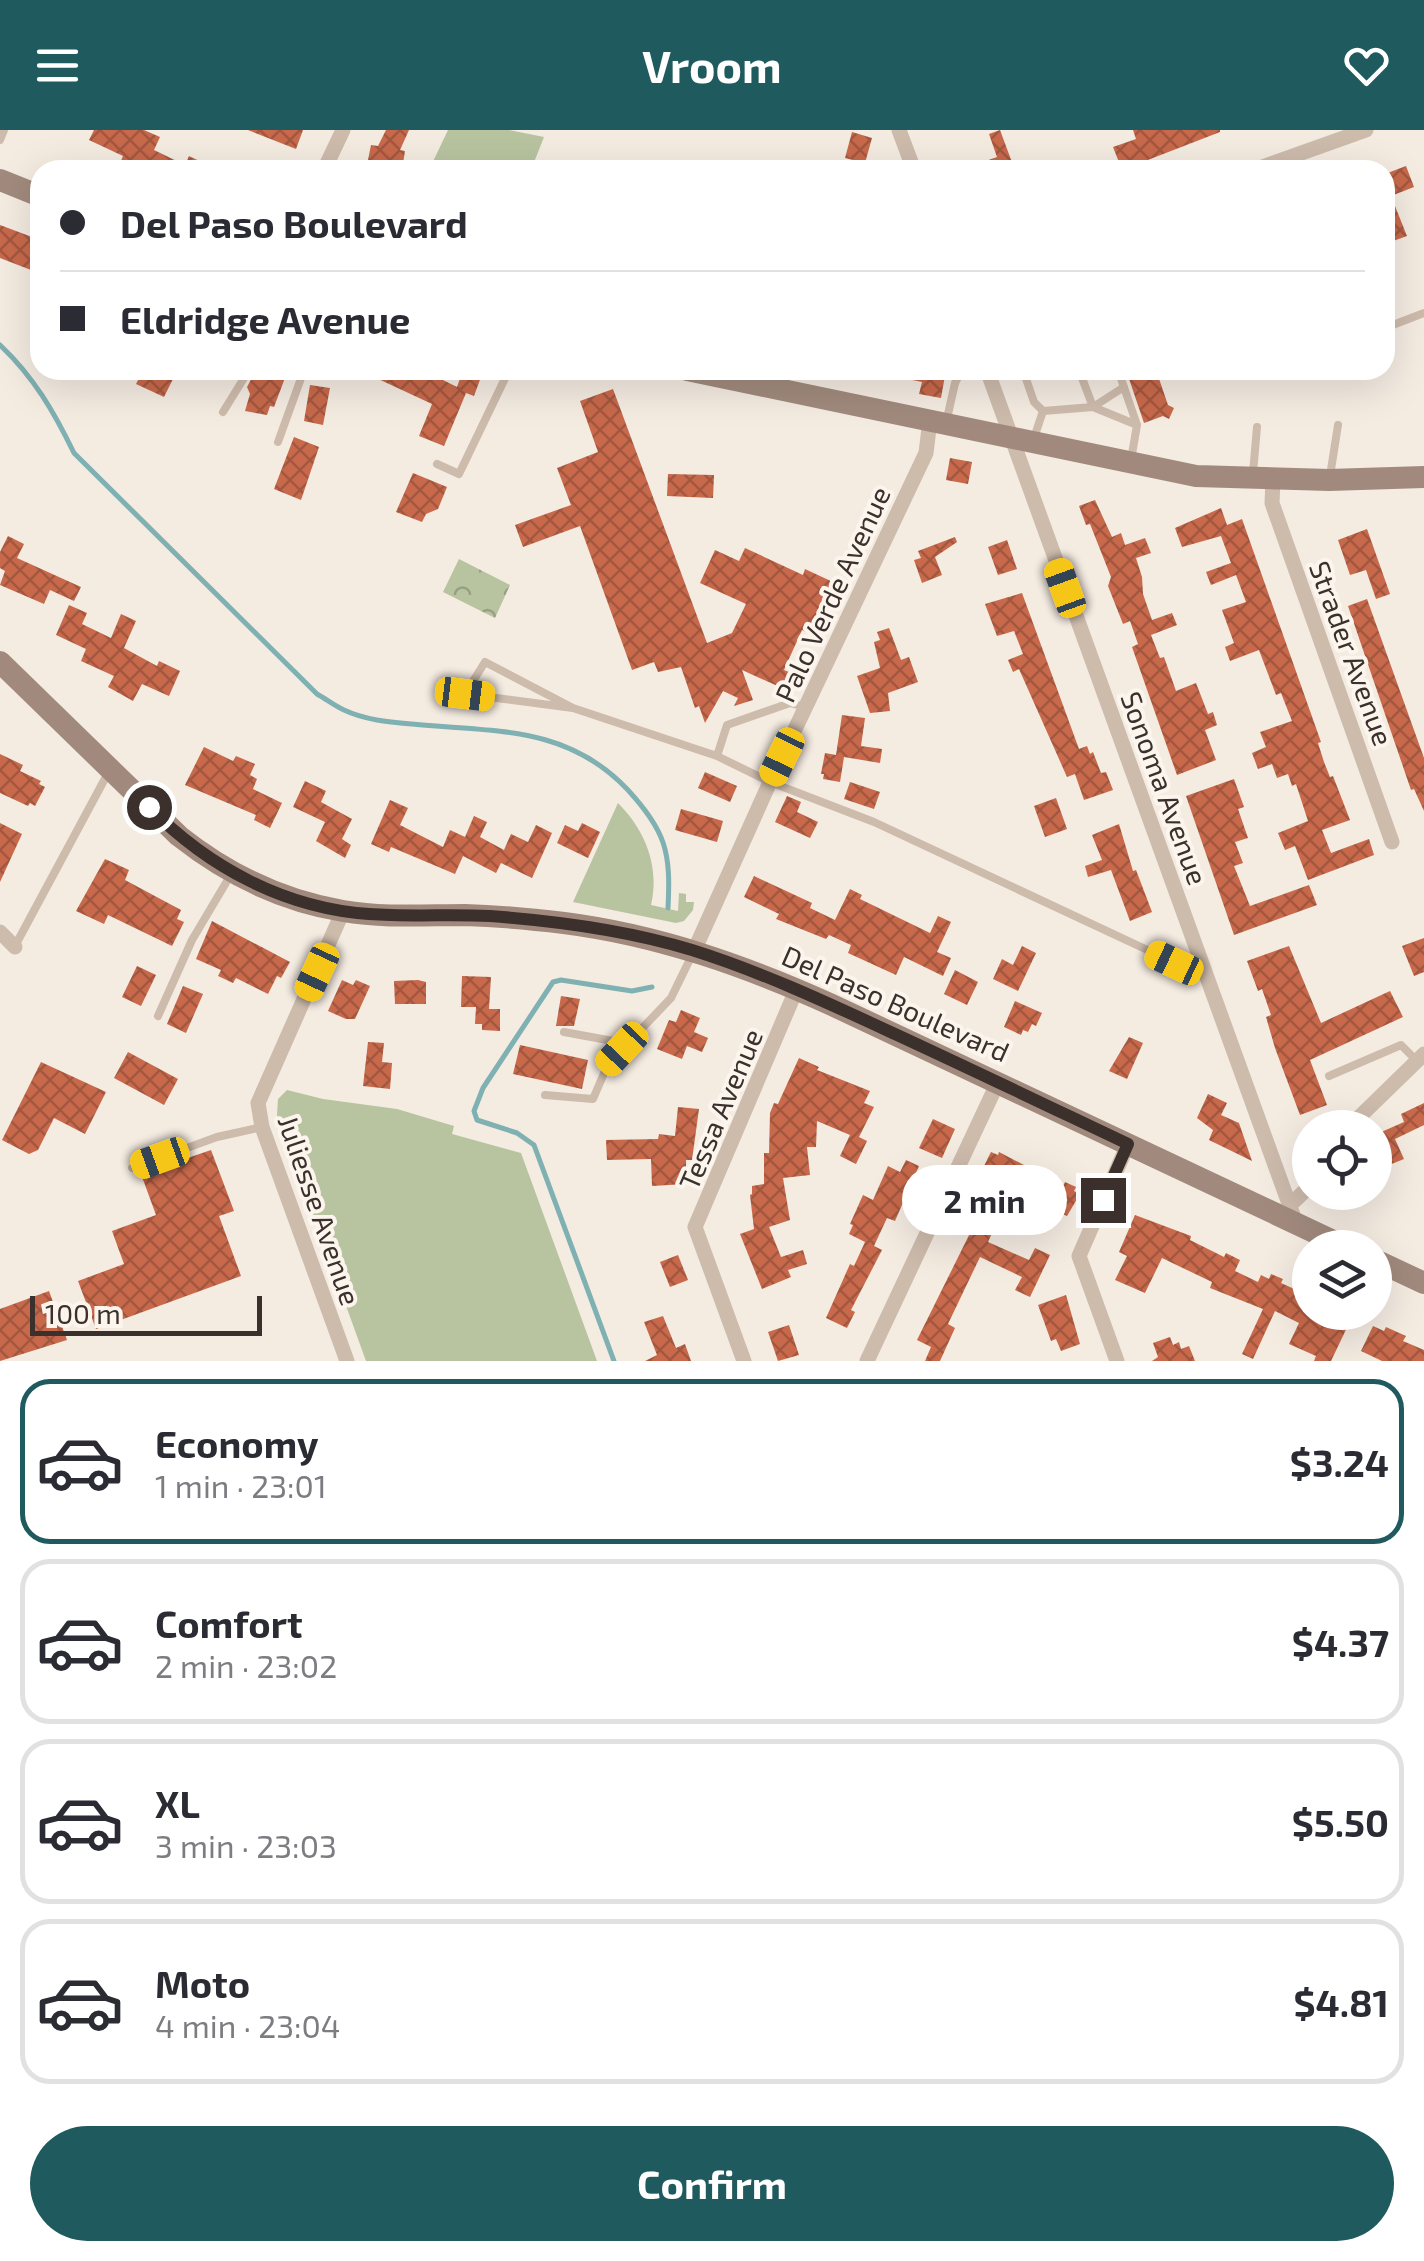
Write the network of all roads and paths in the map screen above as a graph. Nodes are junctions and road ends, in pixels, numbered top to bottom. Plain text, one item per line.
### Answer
1 (4, 130) edge
2 (343, 130) edge
3 (899, 130) edge
4 (1366, 130) edge
5 (0, 140) edge
6 (329, 160) edge
7 (910, 160) edge
8 (1282, 160) edge
9 (0, 180) edge
10 (30, 192) edge
11 (1424, 313) edge
12 (1395, 324) edge
13 (243, 380) edge
14 (300, 380) edge
15 (504, 380) edge
16 (763, 380) edge
17 (956, 380) edge
18 (992, 380) edge
19 (1026, 380) edge
20 (1083, 380) edge
21 (1122, 380) edge
22 (1124, 387) junction
23 (1093, 407) junction
24 (1044, 410) junction
25 (223, 412) dead end
26 (938, 422) junction
27 (1137, 424) junction
28 (1338, 425) dead end
29 (1257, 427) dead end
30 (1022, 440) junction
31 (278, 442) dead end
32 (1130, 463) junction
33 (436, 464) dead end
34 (1424, 477) edge
35 (1263, 479) junction
36 (1330, 480) junction
37 (0, 662) edge
38 (806, 707) junction
39 (573, 708) junction
40 (717, 756) junction
41 (110, 769) junction
42 (770, 782) junction
43 (1392, 842) dead end
44 (232, 873) junction
45 (343, 911) junction
46 (0, 932) edge
47 (15, 947) joint
48 (694, 951) junction
49 (1207, 978) junction
50 (796, 988) junction
51 (158, 1016) dead end
52 (564, 1032) dead end
53 (636, 1034) junction
54 (1420, 1058) edge
55 (1329, 1076) dead end
56 (998, 1082) junction
57 (545, 1095) dead end
58 (1367, 1110) edge
59 (262, 1127) junction
60 (1128, 1144) junction
61 (132, 1168) dead end
62 (1295, 1210) edge
63 (1293, 1214) junction
64 (1319, 1230) edge
65 (1392, 1268) edge
66 (1424, 1283) edge
67 (347, 1361) edge
68 (744, 1361) edge
69 (867, 1361) edge
70 (1117, 1361) edge

1 - 5 lane
2 - 6 street
3 - 7 street
4 - 8 street
9 - 10 main road
11 - 12 lane
13 - 25 lane
14 - 31 lane
15 - 33 lane
16 - 26 main road
17 - 26 lane
18 - 30 street, Sonoma Avenue
19 - 24 lane
20 - 23 lane
21 - 22 lane
22 - 23 lane
22 - 27 lane
23 - 24 lane
23 - 27 lane
24 - 30 lane
26 - 30 main road
26 - 38 street, Palo Verde Avenue
27 - 32 lane
28 - 36 lane
29 - 35 lane
30 - 32 main road
30 - 49 street, Sonoma Avenue
32 - 35 main road
34 - 36 main road
35 - 36 main road
35 - 43 street, Strader Avenue
37 - 41 main road, Del Paso Boulevard
38 - 40 lane
38 - 42 street, Palo Verde Avenue
39 - 39 lane
39 - 40 lane
40 - 42 lane
41 - 44 main road, Del Paso Boulevard
41 - 47 lane
42 - 48 street, Palo Verde Avenue
42 - 49 lane
44 - 45 main road, Del Paso Boulevard
44 - 51 lane
45 - 48 main road, Del Paso Boulevard
45 - 59 street, Juliesse Avenue
46 - 47 street
48 - 50 main road, Del Paso Boulevard
48 - 53 lane
49 - 63 street, Sonoma Avenue
50 - 56 main road, Del Paso Boulevard
50 - 68 street, Tessa Avenue
52 - 53 lane
53 - 57 lane
54 - 55 lane
54 - 58 street
56 - 60 main road, Del Paso Boulevard
56 - 69 street
59 - 61 lane
59 - 67 street, Juliesse Avenue
60 - 63 main road, Del Paso Boulevard
60 - 70 street
62 - 63 street
63 - 64 main road, Del Paso Boulevard
65 - 66 main road

